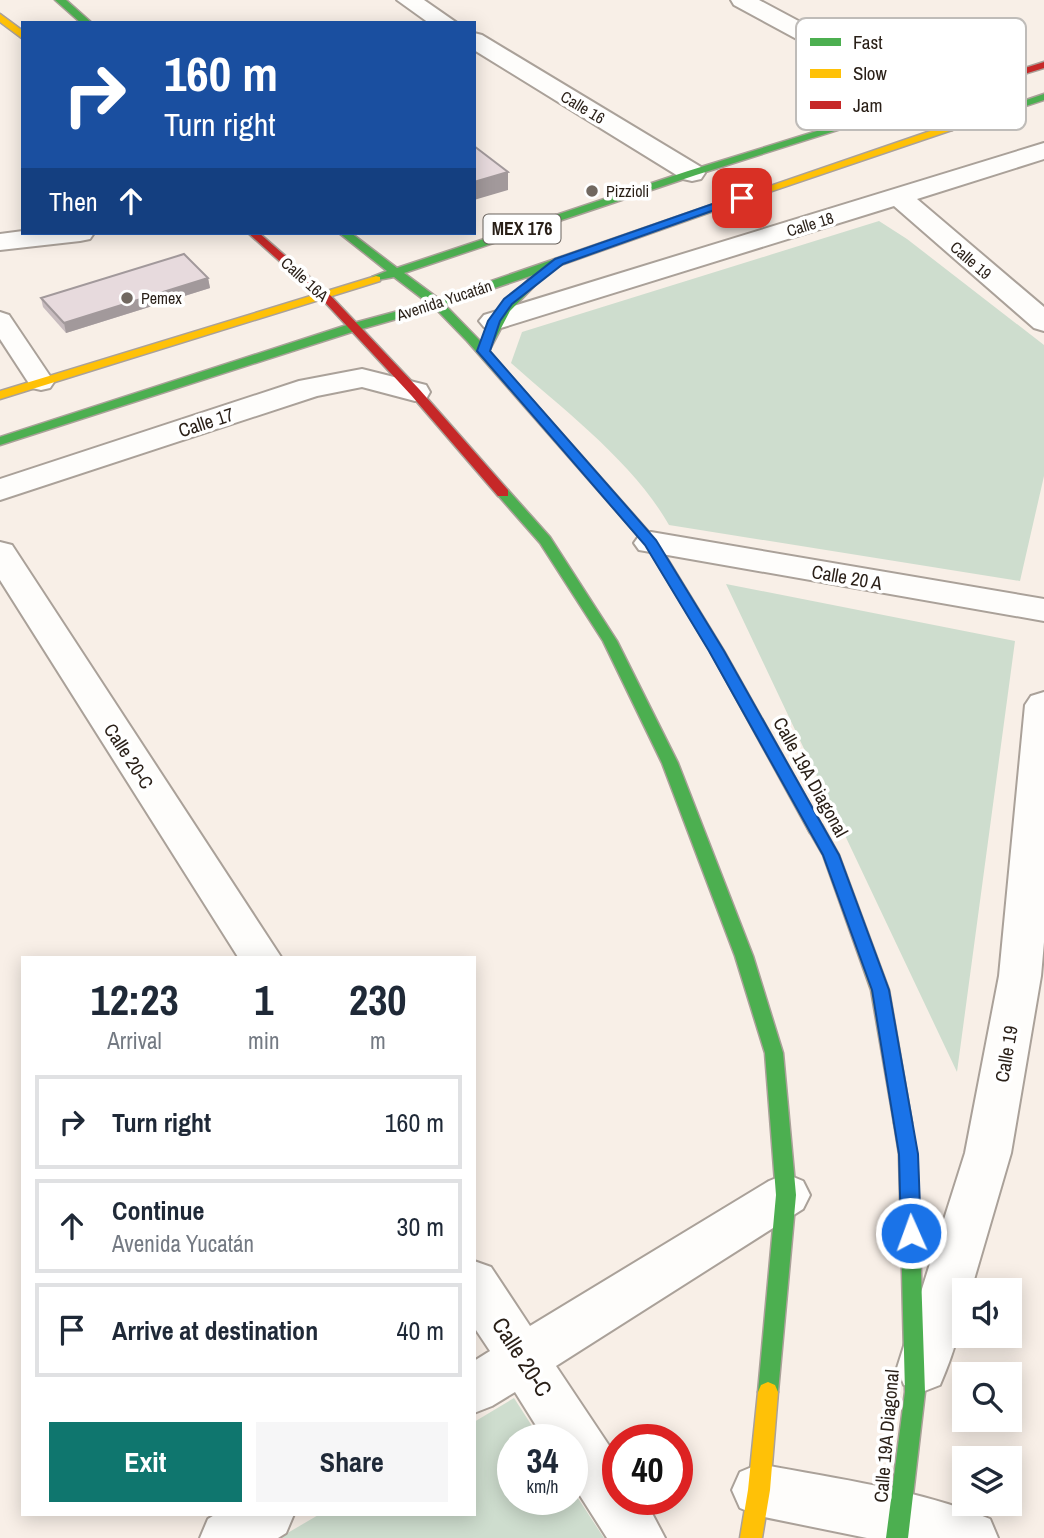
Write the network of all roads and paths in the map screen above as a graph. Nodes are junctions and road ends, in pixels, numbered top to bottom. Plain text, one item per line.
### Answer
1 (60, 0) edge
2 (408, 0) edge
3 (742, 0) edge
4 (0, 17) edge
5 (85, 21) edge
6 (443, 21) edge
7 (796, 29) edge
8 (21, 34) edge
9 (476, 41) edge
10 (1044, 65) edge
11 (1026, 70) edge
12 (1044, 97) edge
13 (1026, 103) edge
14 (828, 130) edge
15 (943, 130) edge
16 (1044, 151) edge
17 (691, 173) junction
18 (899, 197) junction
19 (62, 235) edge
20 (255, 235) edge
21 (347, 235) edge
22 (0, 242) edge
23 (559, 261) junction
24 (393, 272) junction
25 (325, 296) junction
26 (436, 304) junction
27 (0, 320) edge
28 (494, 321) junction
29 (1044, 322) edge
30 (354, 327) junction
31 (483, 351) junction
32 (41, 382) junction
33 (415, 391) junction
34 (0, 396) edge
35 (0, 441) edge
36 (0, 490) edge
37 (651, 543) junction
38 (0, 553) edge
39 (1044, 611) edge
40 (1044, 705) edge
41 (259, 956) edge
42 (1032, 979) edge
43 (786, 1195) junction
44 (476, 1286) edge
45 (524, 1360) junction
46 (476, 1389) edge
47 (915, 1392) junction
48 (755, 1514) edge
49 (264, 1516) edge
50 (899, 1528) edge
51 (227, 1538) edge
52 (638, 1538) edge
53 (971, 1538) edge

1 - 5 street
2 - 6 street
3 - 7 street
4 - 8 street
9 - 17 street, Calle 16
10 - 11 street, MEX 176
12 - 13 street, Avenida Yucatán / MEX 176
14 - 17 street, MEX 176
15 - 23 street, Avenida Yucatán / MEX 176
16 - 18 street, Calle 18
17 - 24 street, MEX 176
18 - 28 street, Calle 18
18 - 29 street, Calle 19
19 - 22 street
20 - 25 street, Calle 16A
21 - 24 street
23 - 26 street, Avenida Yucatán / MEX 176
23 - 28 street
24 - 25 street, MEX 176
24 - 26 street
25 - 30 street, Calle 16A
25 - 32 street, MEX 176
26 - 30 street, Avenida Yucatán / MEX 176
26 - 31 street, Calle 19A Diagonal
27 - 32 lane
28 - 31 street
30 - 33 street
30 - 35 street, Avenida Yucatán / MEX 176
31 - 37 street, Calle 19A Diagonal
32 - 34 street, MEX 176
33 - 36 street, Calle 17
33 - 43 street
37 - 39 street, Calle 20 A
37 - 47 street, Calle 19A Diagonal
38 - 41 street, Calle 20-C
40 - 42 street, Calle 19
42 - 47 street, Calle 19
43 - 45 street
43 - 48 street
44 - 45 street, Calle 20-C
45 - 46 street
45 - 52 street, Calle 20-C
47 - 50 street, Calle 19A Diagonal
48 - 50 street
49 - 51 street
50 - 53 street

